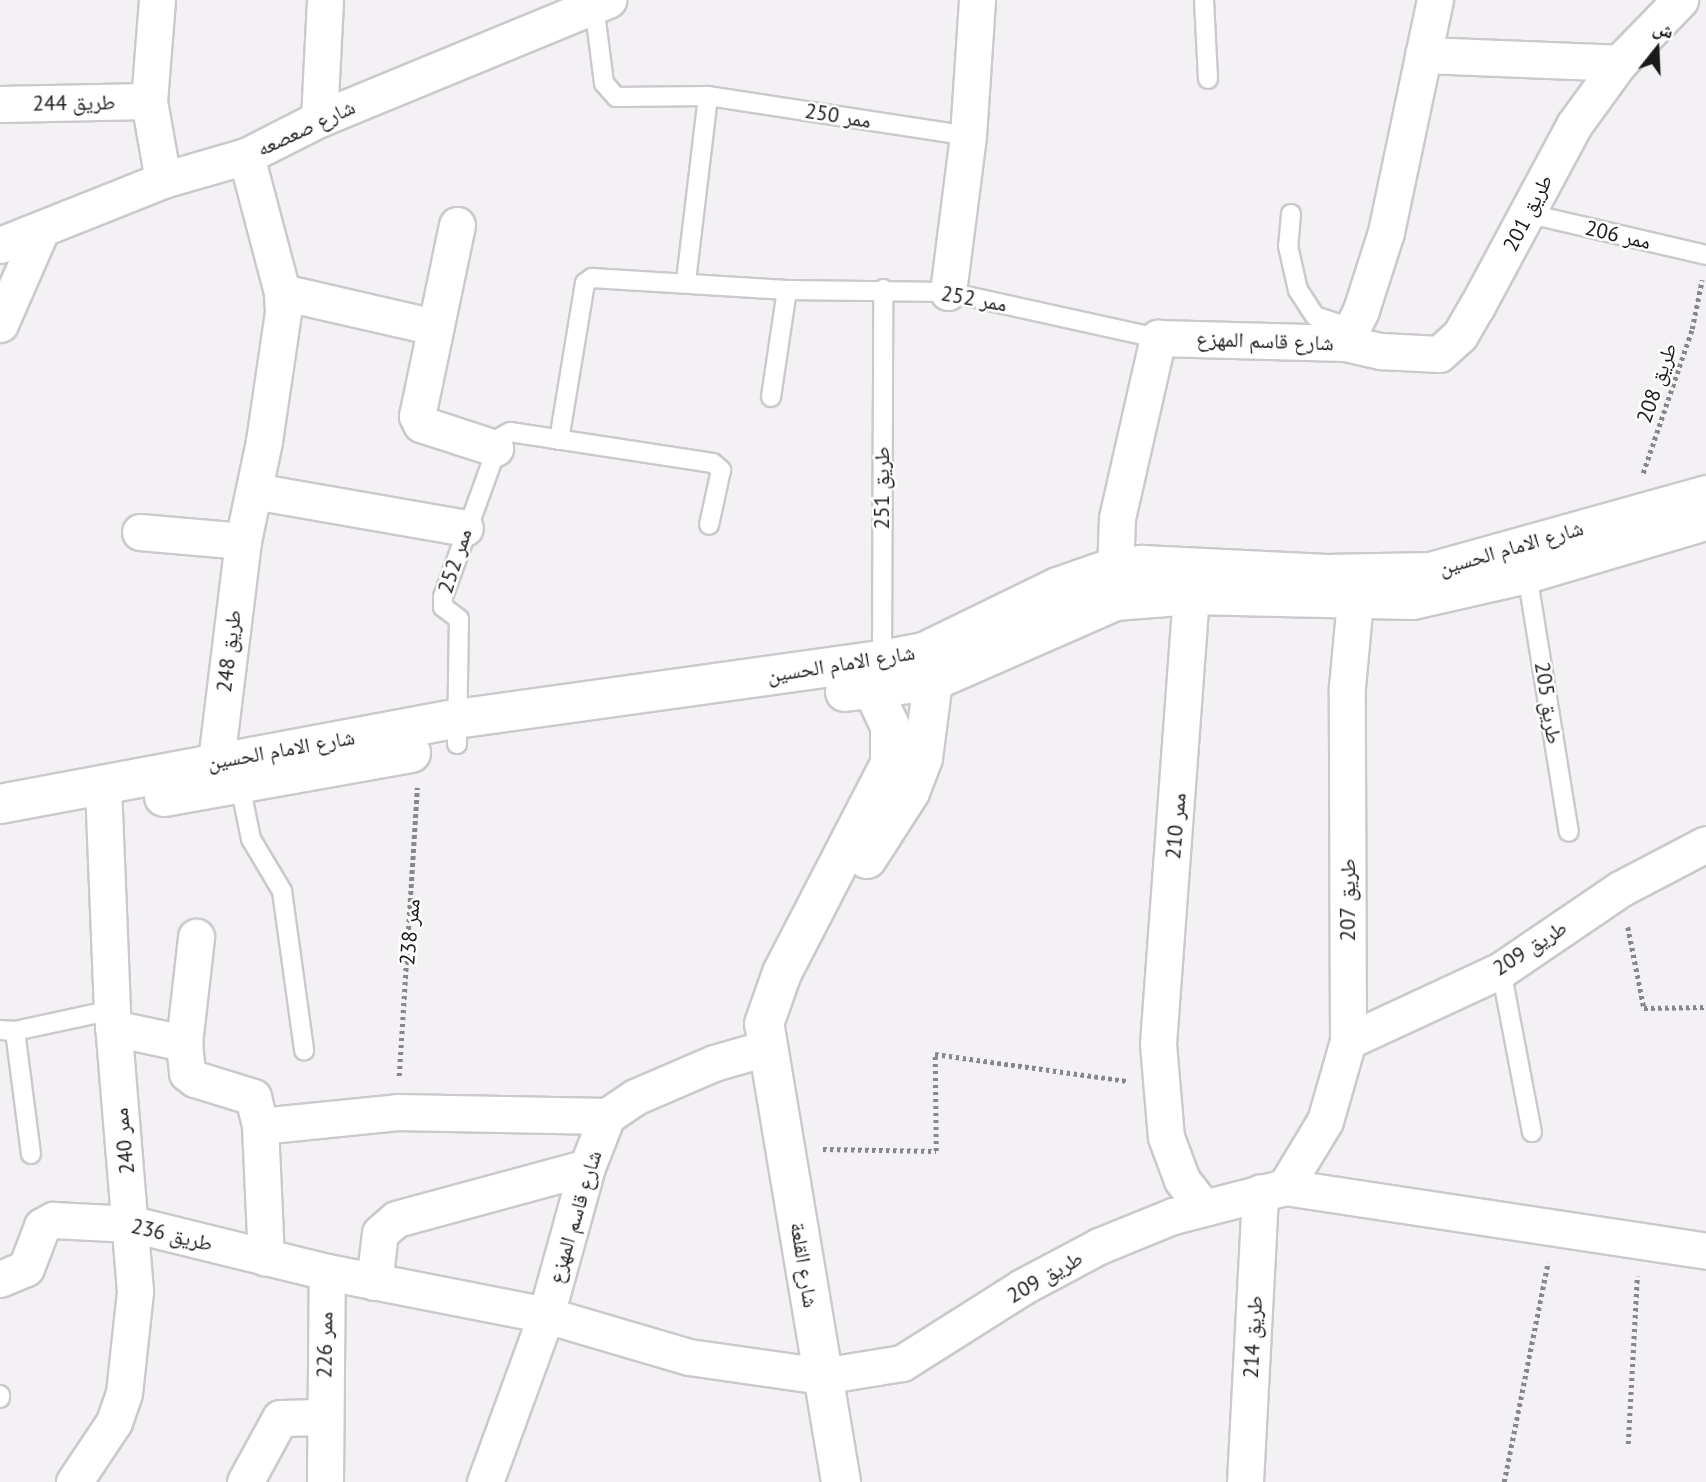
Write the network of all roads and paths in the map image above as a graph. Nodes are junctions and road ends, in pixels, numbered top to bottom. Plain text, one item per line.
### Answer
1 (157, 0) edge
2 (325, 0) edge
3 (977, 0) edge
4 (1204, 0) edge
5 (1435, 0) edge
6 (1680, 0) edge
7 (601, 2) edge
8 (1423, 55) junction
9 (1619, 63) junction
10 (1208, 79) dead end
11 (708, 96) junction
12 (149, 101) junction
13 (0, 104) edge
14 (319, 119) junction
15 (968, 136) junction
16 (246, 156) junction
17 (163, 180) junction
18 (1291, 214) dead end
19 (1530, 214) junction
20 (457, 225) dead end
21 (41, 230) junction
22 (0, 245) edge
23 (1706, 255) edge
24 (1703, 274) dead end
25 (686, 281) junction
26 (883, 289) junction
27 (787, 290) junction
28 (282, 292) junction
29 (948, 292) junction
30 (0, 324) edge
31 (435, 327) junction
32 (1350, 336) junction
33 (1158, 338) junction
34 (771, 397) dead end
35 (559, 440) junction
36 (495, 448) junction
37 (254, 491) junction
38 (1706, 495) edge
39 (1630, 513) junction
40 (1706, 521) edge
41 (709, 524) dead end
42 (465, 528) junction
43 (140, 532) dead end
44 (243, 541) junction
45 (1527, 574) junction
46 (1193, 581) junction
47 (1128, 583) junction
48 (1355, 600) junction
49 (928, 666) junction
50 (876, 675) junction
51 (456, 731) junction
52 (416, 739) junction
53 (213, 775) junction
54 (104, 796) junction
55 (0, 804) edge
56 (0, 827) edge
57 (1569, 832) dead end
58 (1706, 844) edge
59 (1620, 888) junction
60 (196, 937) dead end
61 (1501, 970) junction
62 (1706, 1007) edge
63 (113, 1019) junction
64 (8, 1030) edge
65 (1348, 1041) junction
66 (184, 1043) junction
67 (766, 1048) junction
68 (304, 1049) dead end
69 (1160, 1086) junction
70 (397, 1112) junction
71 (607, 1116) junction
72 (260, 1126) junction
73 (1532, 1132) dead end
74 (785, 1149) junction
75 (31, 1154) dead end
76 (587, 1167) junction
77 (1273, 1189) junction
78 (1203, 1208) junction
79 (132, 1224) junction
80 (1555, 1230) junction
81 (1639, 1244) junction
82 (1706, 1251) edge
83 (266, 1258) junction
84 (327, 1272) junction
85 (0, 1279) edge
86 (374, 1282) junction
87 (546, 1315) junction
88 (822, 1376) junction
89 (323, 1417) junction
90 (1628, 1444) dead end
91 (74, 1482) edge
92 (245, 1482) edge
93 (326, 1482) edge
94 (485, 1482) edge
95 (841, 1482) edge
96 (1245, 1482) edge
97 (1504, 1482) edge

1 - 12 street
2 - 14 street
3 - 15 street
4 - 10 lane
5 - 8 street, شارع قاسم المهزع
6 - 9 street, طريق 201
7 - 11 lane, ممر 250
7 - 14 street, شارع صعصعه
8 - 9 street
8 - 32 street, شارع قاسم المهزع
9 - 19 street, طريق 201
11 - 15 lane, ممر 250
11 - 25 lane
12 - 13 street, طريق 244
12 - 17 street
14 - 16 street, شارع صعصعه
15 - 29 street
16 - 17 street, شارع صعصعه
16 - 28 street, طريق 248
17 - 21 street, شارع صعصعه
18 - 32 lane
19 - 23 lane, ممر 206
19 - 32 street, طريق 201
20 - 31 street
21 - 22 street, شارع صعصعه
21 - 30 street
24 - 39 path, طريق 208
25 - 27 lane, ممر 252
25 - 35 lane, ممر 252
26 - 27 lane, ممر 252
26 - 29 lane, ممر 252
26 - 50 lane, طريق 251
27 - 34 lane
28 - 31 street
28 - 37 street, طريق 248
29 - 33 lane, ممر 252
31 - 36 street
32 - 33 street, شارع قاسم المهزع
33 - 47 street
35 - 36 lane
35 - 41 lane
36 - 42 lane, ممر 252
37 - 42 street
37 - 44 street, طريق 248
38 - 39 street, شارع الامام الحسين
39 - 46 street, شارع الامام الحسين
40 - 45 street, شارع الامام الحسين
42 - 51 lane, ممر 252
43 - 44 street
44 - 53 street, طريق 248
45 - 48 street, شارع الامام الحسين
45 - 57 lane, طريق 205
46 - 47 street, شارع الامام الحسين
46 - 48 street, شارع الامام الحسين
46 - 69 street, ممر 210
47 - 49 street, شارع الامام الحسين
48 - 65 street, طريق 207
49 - 50 street, شارع الامام الحسين
49 - 67 street
50 - 51 street, شارع الامام الحسين
50 - 67 street
51 - 52 street, شارع الامام الحسين
52 - 53 street, شارع الامام الحسين
52 - 70 path, ممر 238
53 - 54 street, شارع الامام الحسين
53 - 68 lane
54 - 55 street, شارع الامام الحسين
54 - 56 street, شارع الامام الحسين
54 - 63 street, ممر 240
58 - 59 street, طريق 209
59 - 61 street, طريق 209
59 - 62 path
60 - 66 street
61 - 65 street, طريق 209
61 - 73 lane
63 - 64 lane
63 - 66 street
63 - 79 street, ممر 240
64 - 75 lane
65 - 77 street, طريق 207
66 - 72 street
67 - 71 street
67 - 74 street, شارع القلعة
69 - 74 path
69 - 78 street, ممر 210
70 - 71 street
70 - 72 street
71 - 76 street, شارع قاسم المهزع
72 - 83 street
74 - 88 street, شارع القلعة
76 - 86 street
76 - 87 street, شارع قاسم المهزع
77 - 78 street, طريق 209
77 - 80 street, طريق 209
77 - 96 street, طريق 214
78 - 88 street, طريق 209
79 - 83 street, طريق 236
79 - 85 street, طريق 236
79 - 91 street, ممر 240
80 - 81 street, طريق 209
80 - 97 path
81 - 82 street, طريق 209
81 - 90 path
83 - 84 street, طريق 236
84 - 86 street, طريق 236
84 - 89 street, ممر 226
86 - 87 street, طريق 236
87 - 88 street, طريق 209
87 - 94 street, شارع قاسم المهزع
88 - 95 street, شارع القلعة
89 - 92 street
89 - 93 street, ممر 226

